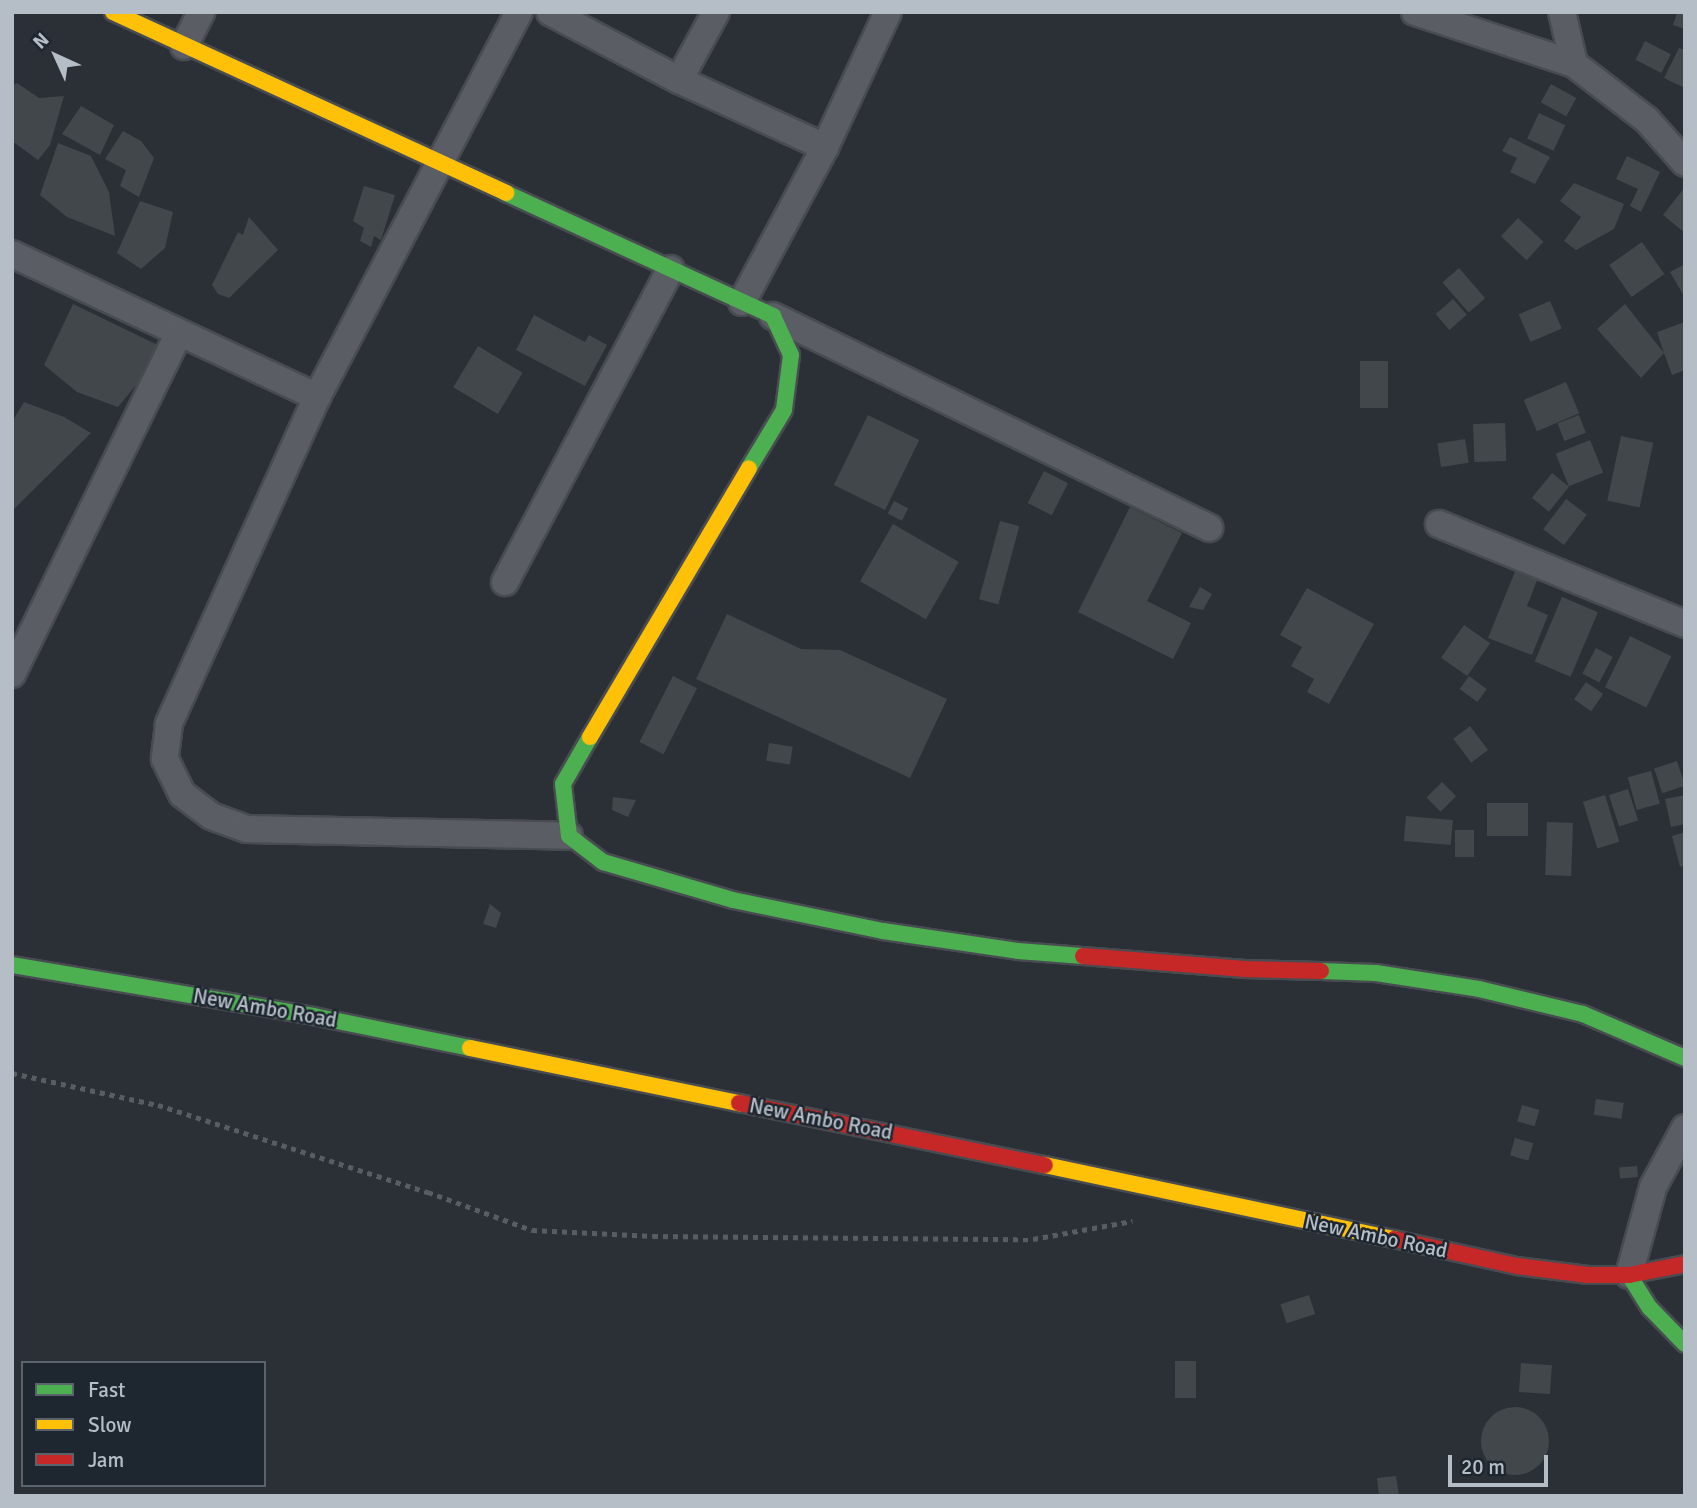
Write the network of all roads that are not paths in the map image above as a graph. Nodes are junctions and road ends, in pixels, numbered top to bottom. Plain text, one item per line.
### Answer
1 (113, 12) edge
2 (201, 12) edge
3 (519, 12) edge
4 (550, 12) edge
5 (716, 12) edge
6 (888, 12) edge
7 (1415, 12) edge
8 (1563, 12) edge
9 (184, 46) junction
10 (1574, 64) junction
11 (679, 80) junction
12 (825, 147) junction
13 (438, 163) junction
14 (1685, 163) edge
15 (12, 254) edge
16 (671, 269) junction
17 (742, 302) junction
18 (773, 316) junction
19 (179, 333) junction
20 (317, 397) junction
21 (1438, 524) dead end
22 (1209, 528) dead end
23 (505, 582) dead end
24 (1685, 624) edge
25 (12, 674) edge
26 (569, 836) junction
27 (12, 965) edge
28 (1685, 1058) edge
29 (1685, 1128) edge
30 (1685, 1264) edge
31 (1629, 1275) junction
32 (1685, 1344) edge

1 - 9 main road
2 - 9 street
3 - 13 street
4 - 11 street
5 - 11 street
6 - 12 street
7 - 10 street
8 - 10 street
9 - 13 main road
10 - 14 street
11 - 12 street
12 - 17 street
13 - 16 main road
13 - 20 street
15 - 19 street
16 - 17 main road
16 - 23 street
17 - 18 main road
18 - 22 street
18 - 26 main road
19 - 20 street
19 - 25 street
20 - 26 street
21 - 24 street
26 - 28 main road
27 - 31 main road, New Ambo Road
29 - 31 street
30 - 31 main road, New Ambo Road
31 - 32 main road

